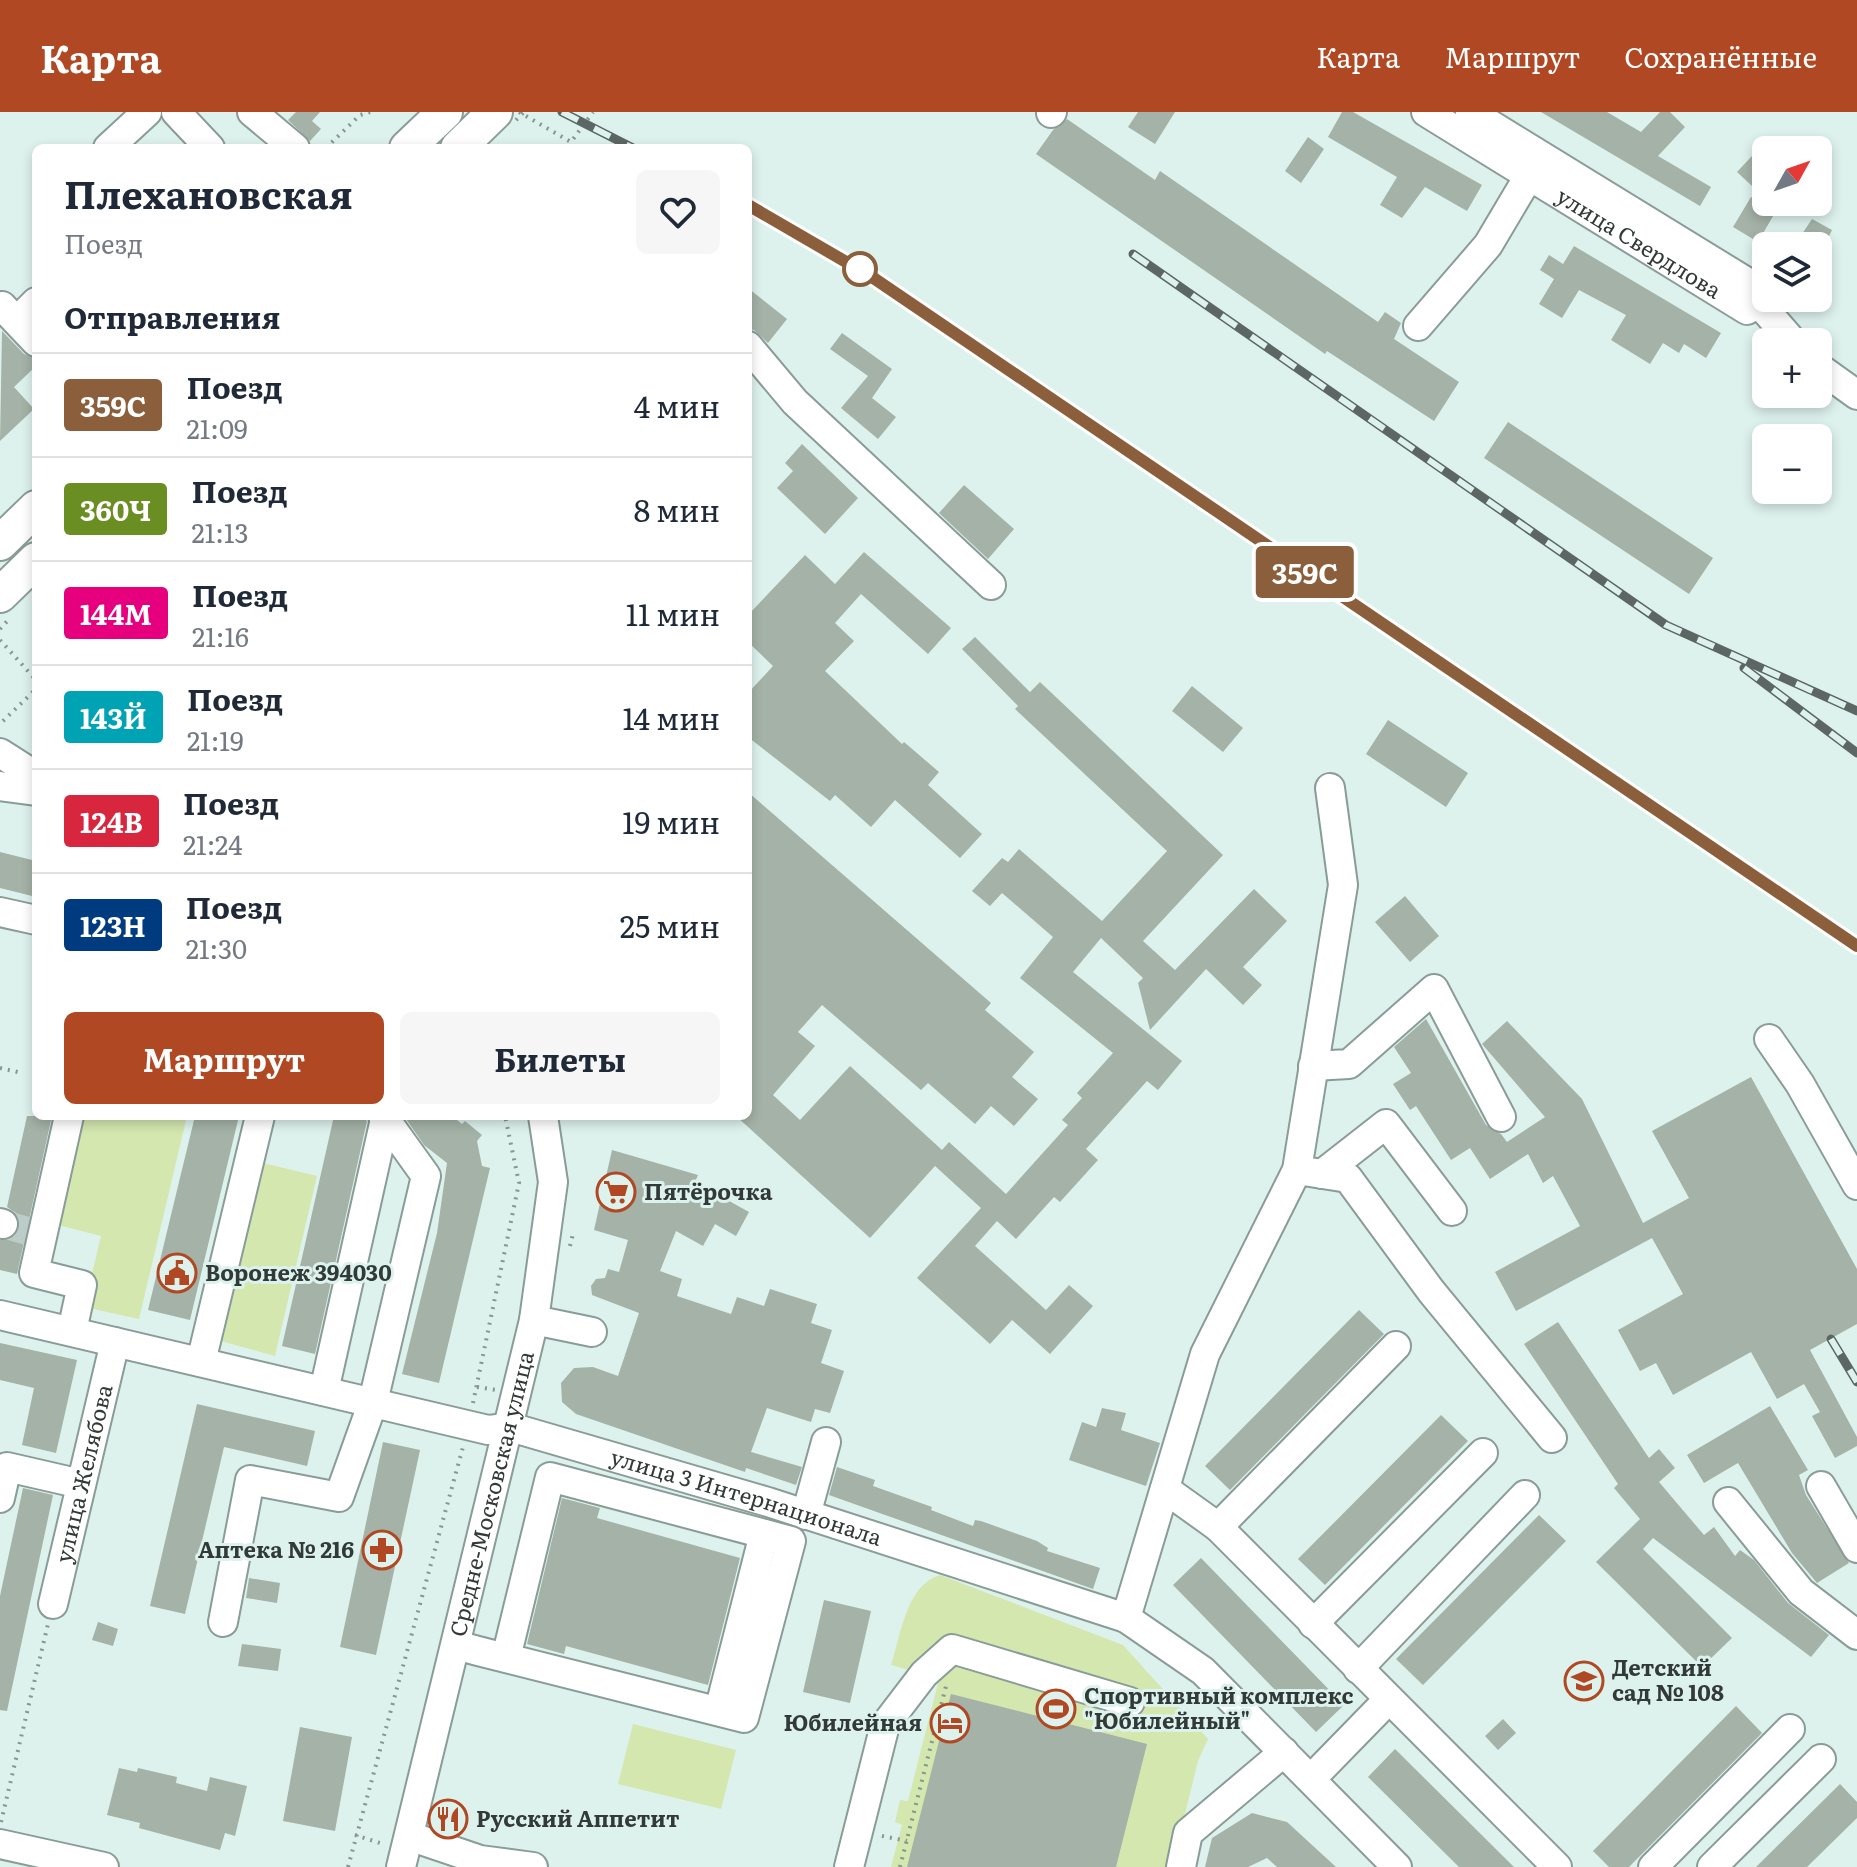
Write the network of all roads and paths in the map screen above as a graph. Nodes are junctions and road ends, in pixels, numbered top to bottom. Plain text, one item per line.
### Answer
1 (147, 112) edge
2 (176, 112) edge
3 (252, 112) edge
4 (370, 112) edge
5 (445, 112) edge
6 (521, 112) edge
7 (593, 112) edge
8 (1426, 112) edge
9 (1470, 112) edge
10 (506, 116) edge
11 (112, 144) edge
12 (206, 144) edge
13 (290, 144) edge
14 (330, 144) edge
15 (411, 144) edge
16 (464, 144) edge
17 (1529, 176) junction
18 (1752, 285) edge
19 (1752, 306) edge
20 (18, 311) edge
21 (1767, 312) edge
22 (1418, 326) dead end
23 (1781, 328) edge
24 (32, 335) edge
25 (752, 351) edge
26 (1832, 377) edge
27 (1857, 395) edge
28 (32, 512) edge
29 (0, 543) edge
30 (32, 564) edge
31 (991, 585) dead end
32 (0, 595) edge
33 (0, 640) edge
34 (32, 676) edge
35 (32, 693) edge
36 (3, 721) dead end
37 (0, 753) edge
38 (32, 773) edge
39 (0, 786) edge
40 (1330, 788) dead end
41 (32, 790) edge
42 (0, 912) edge
43 (32, 919) edge
44 (1769, 1039) dead end
45 (1313, 1066) junction
46 (0, 1068) edge
47 (22, 1073) dead end
48 (1501, 1117) dead end
49 (68, 1120) edge
50 (259, 1120) edge
51 (384, 1120) edge
52 (385, 1120) edge
53 (506, 1120) edge
54 (544, 1120) edge
55 (1310, 1172) junction
56 (1857, 1185) edge
57 (1452, 1211) dead end
58 (0, 1315) edge
59 (534, 1320) junction
60 (72, 1331) junction
61 (592, 1332) dead end
62 (115, 1342) junction
63 (1396, 1346) dead end
64 (201, 1362) junction
65 (324, 1391) junction
66 (373, 1402) junction
67 (469, 1425) junction
68 (510, 1427) junction
69 (1552, 1438) dead end
70 (826, 1442) dead end
71 (1483, 1453) dead end
72 (81, 1484) junction
73 (1821, 1486) dead end
74 (1165, 1489) junction
75 (1525, 1495) dead end
76 (0, 1498) edge
77 (1728, 1502) dead end
78 (806, 1515) junction
79 (1218, 1527) junction
80 (1857, 1548) edge
81 (53, 1604) joint
82 (1126, 1618) junction
83 (223, 1622) dead end
84 (1313, 1624) junction
85 (1857, 1635) edge
86 (456, 1645) junction
87 (506, 1658) junction
88 (1358, 1669) junction
89 (946, 1683) dead end
90 (1388, 1700) junction
91 (1130, 1702) dead end
92 (1790, 1729) dead end
93 (1284, 1752) junction
94 (1821, 1759) dead end
95 (1311, 1779) junction
96 (0, 1824) edge
97 (409, 1836) junction
98 (890, 1838) dead end
99 (907, 1841) junction
100 (0, 1844) edge
101 (72, 1864) edge
102 (104, 1867) edge
103 (348, 1867) edge
104 (401, 1867) edge
105 (533, 1867) edge
106 (849, 1867) edge
107 (900, 1867) edge
108 (1181, 1867) edge
109 (1397, 1867) edge
110 (1557, 1867) edge
111 (1653, 1867) edge
112 (1712, 1867) edge

1 - 11 street
2 - 12 street
3 - 13 street
4 - 14 path
5 - 15 main road
6 - 7 path
6 - 10 path, bridge
8 - 17 street, улица Свердлова
9 - 18 street, улица Свердлова
10 - 16 main road
17 - 19 street, улица Свердлова
17 - 22 street
20 - 24 street
21 - 23 street
25 - 31 street
26 - 27 street
28 - 29 main road
30 - 32 main road
33 - 34 path
35 - 36 path
37 - 38 street
39 - 41 street
40 - 45 street
42 - 43 street
44 - 56 street
45 - 48 street
45 - 55 street
46 - 47 path
49 - 60 street
50 - 64 street
51 - 65 street
52 - 66 street
53 - 67 path
54 - 59 street, Средне-Московская улица
55 - 57 street
55 - 69 street
55 - 74 street
58 - 60 street, улица 3 Интернационала
59 - 61 street
59 - 68 street, Средне-Московская улица
60 - 62 street, улица 3 Интернационала
62 - 64 street, улица 3 Интернационала
62 - 72 street, улица Желябова
63 - 79 street
64 - 65 street, улица 3 Интернационала
65 - 66 street, улица 3 Интернационала
66 - 67 street, улица 3 Интернационала
66 - 83 street
67 - 68 street, улица 3 Интернационала
67 - 103 path
68 - 78 street, улица 3 Интернационала
68 - 86 street, Средне-Московская улица
70 - 78 street
71 - 84 street
72 - 76 street
72 - 81 street, улица Желябова
73 - 80 street
74 - 79 street
74 - 82 street
75 - 88 street
77 - 85 street
78 - 82 street, улица 3 Интернационала
79 - 84 street
81 - 96 path
82 - 93 street, улица 3 Интернационала
84 - 88 street
86 - 87 street
86 - 97 street, Средне-Московская улица
87 - 87 street
88 - 90 street
89 - 99 path
90 - 95 street
90 - 110 street
91 - 106 street
92 - 111 street
93 - 95 street, улица 3 Интернационала
93 - 108 street
94 - 112 street
95 - 109 street, улица 3 Интернационала
97 - 104 street, Средне-Московская улица
97 - 105 street
98 - 99 path
99 - 107 path
100 - 101 street
101 - 102 street

